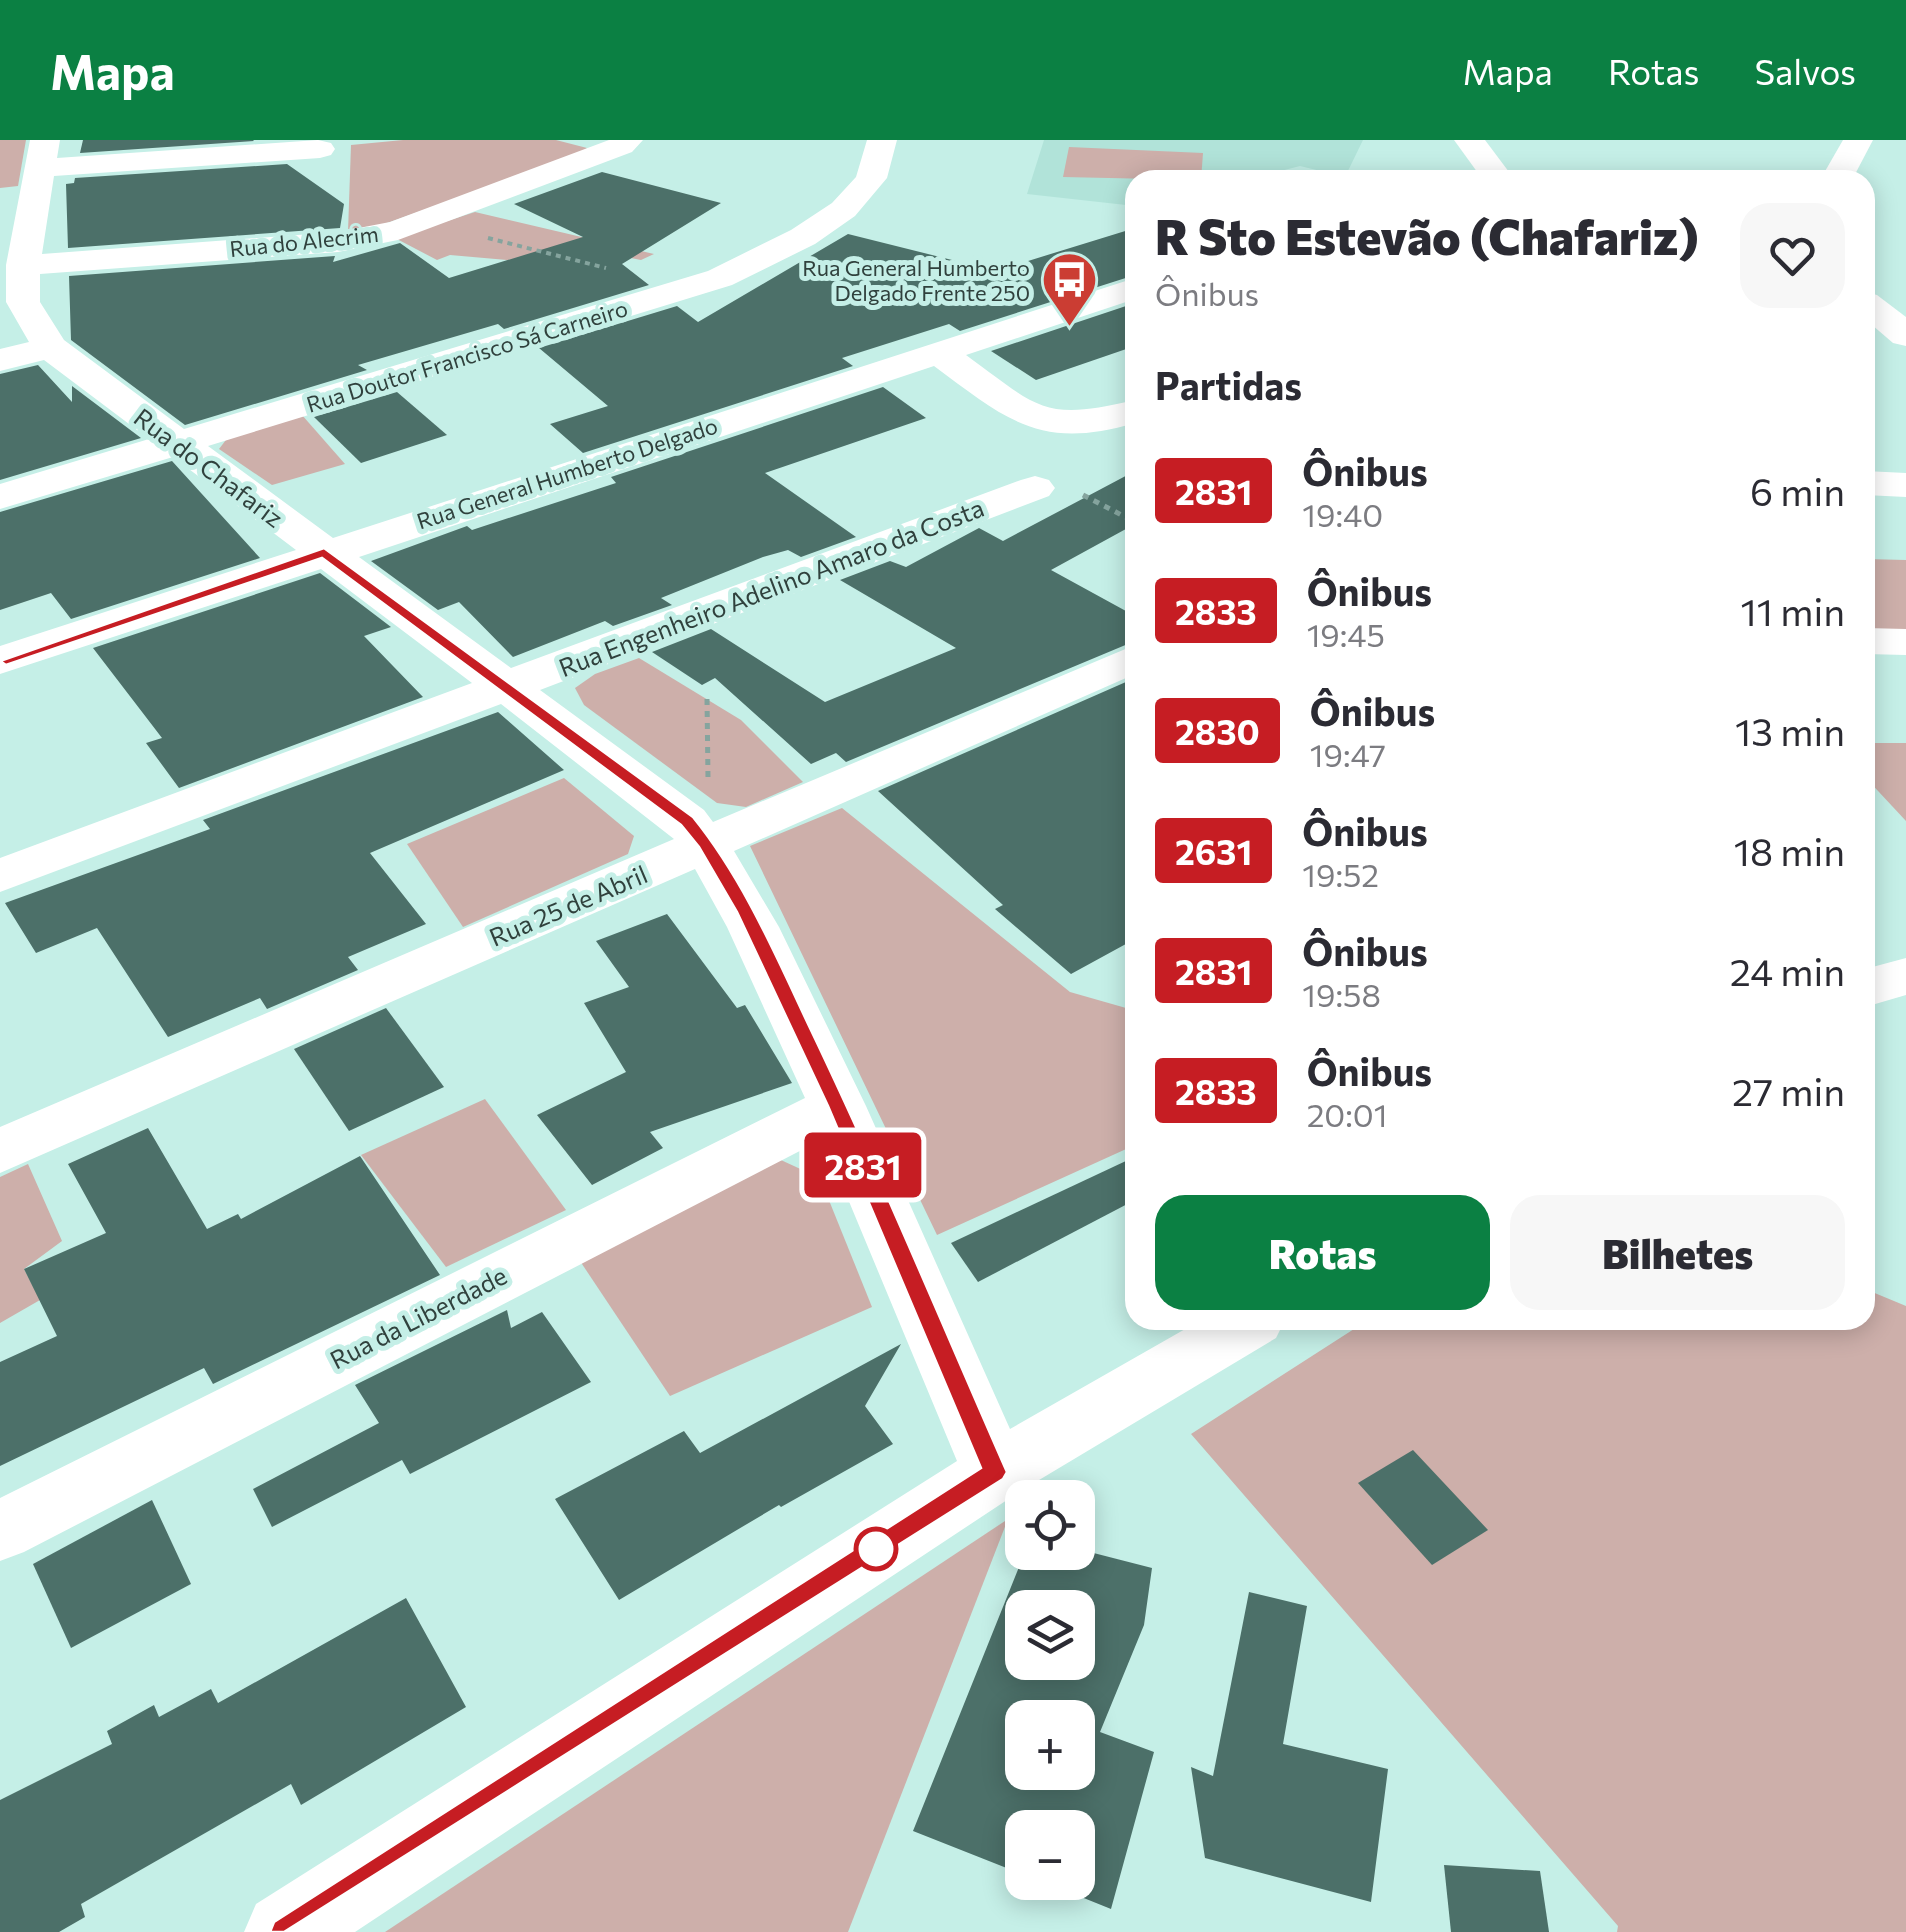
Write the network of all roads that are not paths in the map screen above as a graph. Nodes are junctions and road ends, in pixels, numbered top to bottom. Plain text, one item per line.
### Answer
1 (882, 140) edge
2 (1469, 140) edge
3 (615, 142) edge
4 (320, 149) dead end
5 (43, 154) edge
6 (1486, 170) edge
7 (16, 222) edge
8 (24, 265) junction
9 (1125, 291) edge
10 (50, 346) junction
11 (938, 352) junction
12 (0, 360) edge
13 (1125, 414) edge
14 (178, 445) junction
15 (1875, 483) edge
16 (1906, 485) edge
17 (1035, 488) dead end
18 (0, 498) edge
19 (324, 552) junction
20 (1875, 642) edge
21 (1906, 642) edge
22 (0, 661) edge
23 (1125, 662) edge
24 (505, 687) junction
25 (696, 833) junction
26 (0, 876) edge
27 (1906, 976) edge
28 (1875, 985) edge
29 (838, 1106) junction
30 (0, 1151) edge
31 (1237, 1330) edge
32 (995, 1472) junction
33 (0, 1531) edge
34 (284, 1932) edge

1 - 14 street, Rua Doutor Francisco Sá Carneiro
2 - 6 street
3 - 8 street, Rua do Alecrim
4 - 5 street
5 - 7 street, Rua do Chafariz
7 - 8 street, Rua do Chafariz
8 - 10 street, Rua do Chafariz
9 - 11 street, Rua General Humberto Delgado
10 - 12 street
10 - 14 street, Rua do Chafariz
11 - 13 street
11 - 19 street, Rua General Humberto Delgado
14 - 18 street, Rua Doutor Francisco Sá Carneiro
14 - 19 street, Rua do Chafariz
15 - 16 street
17 - 24 street, Rua Engenheiro Adelino Amaro da Costa
19 - 22 street, Rua General Humberto Delgado
19 - 24 street, Rua do Chafariz
20 - 21 street
23 - 25 street, Rua 25 de Abril
24 - 25 street, Rua do Chafariz
24 - 26 street, Rua Engenheiro Adelino Amaro da Costa
25 - 29 street, Rua do Chafariz
25 - 30 street, Rua 25 de Abril
27 - 28 street
29 - 32 street, Rua do Chafariz
29 - 33 street, Rua da Liberdade
31 - 32 street
32 - 34 street

